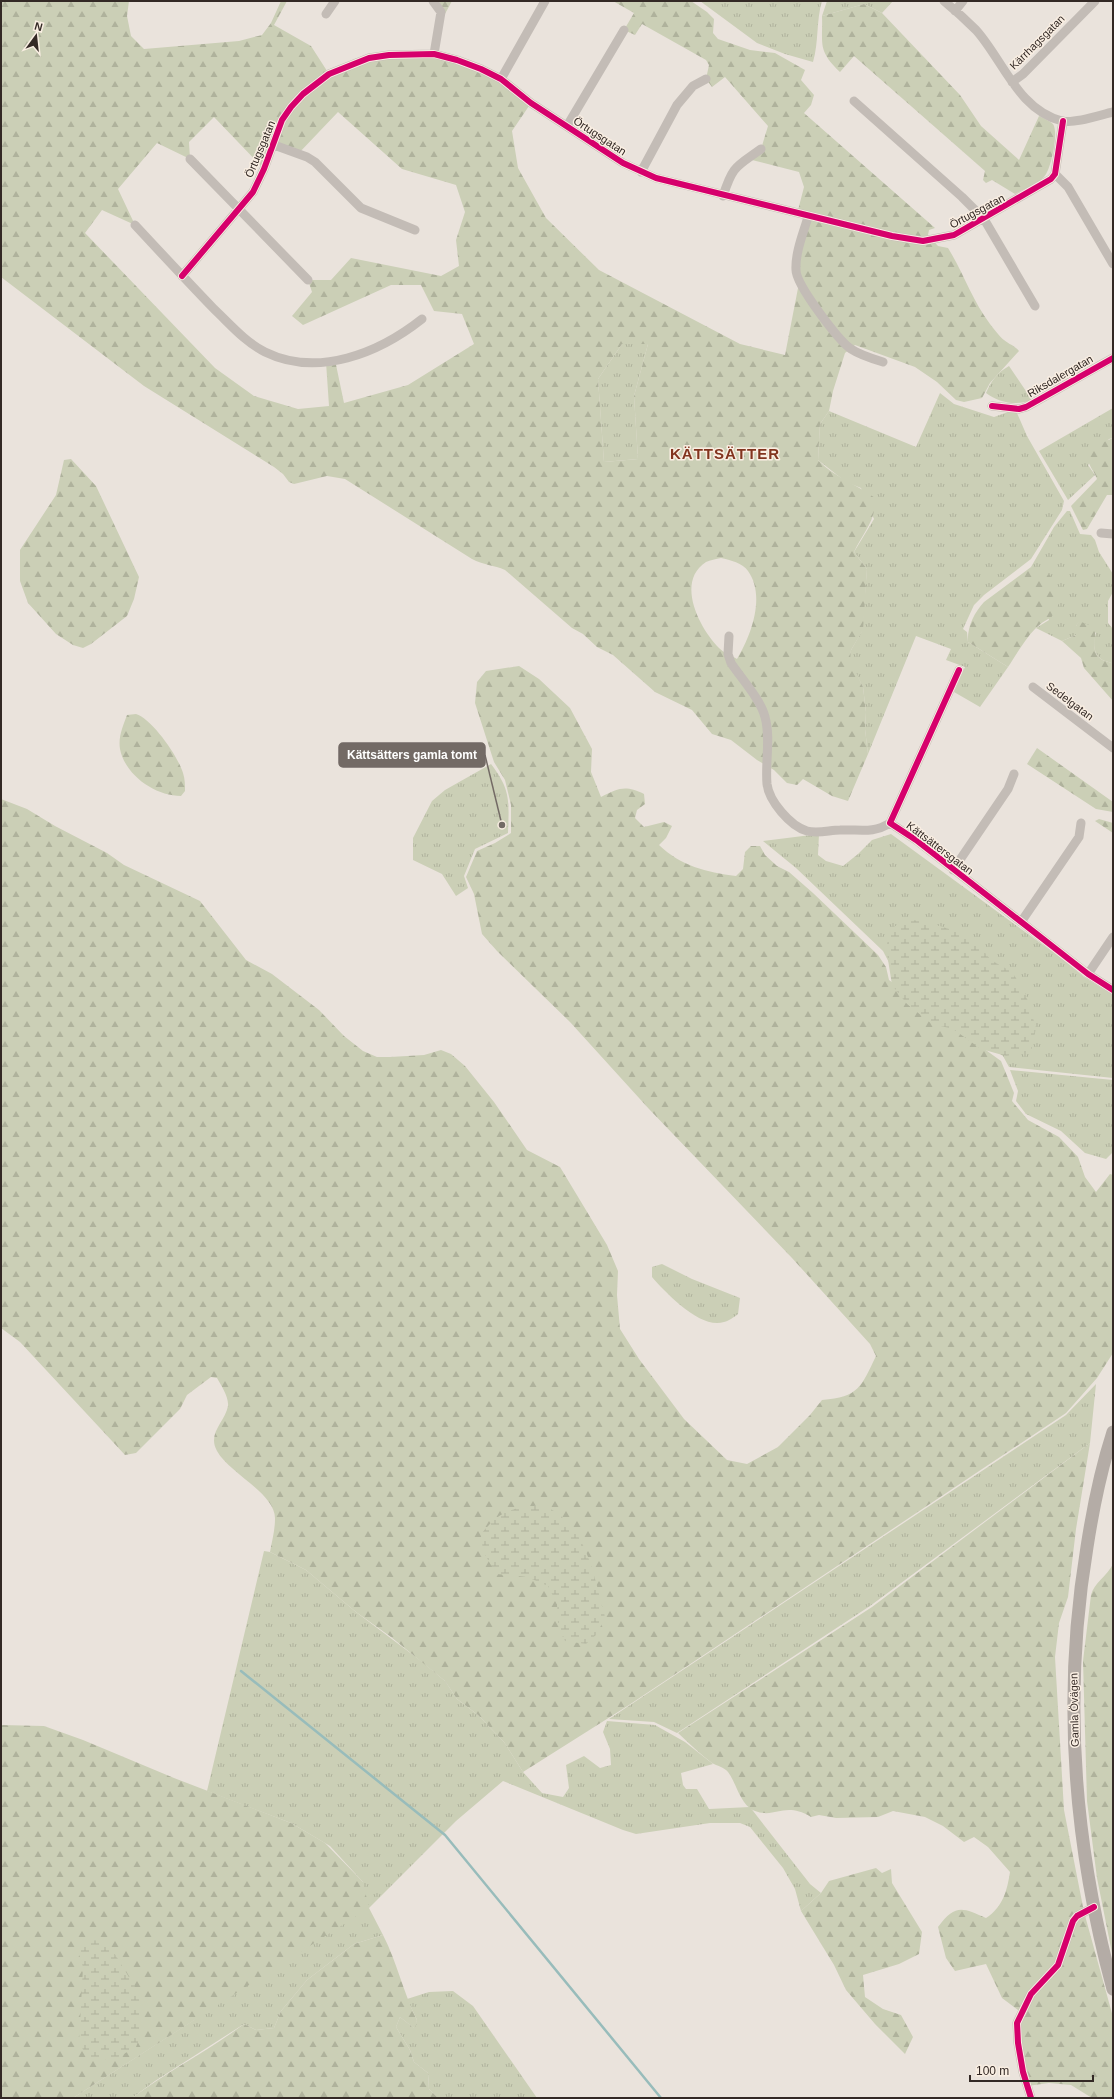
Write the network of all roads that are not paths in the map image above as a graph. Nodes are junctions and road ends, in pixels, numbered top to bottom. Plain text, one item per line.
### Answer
1 (335, 1) edge
2 (433, 1) edge
3 (545, 1) edge
4 (944, 1) edge
5 (963, 1) edge
6 (1094, 1) edge
7 (955, 11) junction
8 (326, 14) dead end
9 (624, 30) dead end
10 (434, 54) junction
11 (501, 79) junction
12 (706, 79) dead end
13 (1012, 82) junction
14 (854, 101) dead end
15 (1113, 112) edge
16 (1063, 121) junction
17 (567, 126) junction
18 (274, 145) junction
19 (761, 149) dead end
20 (190, 159) dead end
21 (641, 172) junction
22 (1055, 174) junction
23 (723, 196) junction
24 (239, 210) junction
25 (808, 217) junction
26 (984, 219) junction
27 (135, 225) dead end
28 (415, 230) dead end
29 (1113, 264) edge
30 (182, 276) junction
31 (308, 280) dead end
32 (1035, 306) dead end
33 (422, 319) dead end
34 (1113, 358) edge
35 (882, 362) dead end
36 (992, 406) dead end
37 (1101, 533) dead end
38 (1113, 534) edge
39 (728, 636) dead end
40 (959, 670) dead end
41 (1033, 687) dead end
42 (1113, 748) edge
43 (1014, 774) dead end
44 (890, 823) junction
45 (1081, 823) dead end
46 (953, 870) junction
47 (1021, 922) junction
48 (1113, 937) edge
49 (1088, 974) junction
50 (1113, 990) edge
51 (1113, 1432) edge
52 (1094, 1907) junction
53 (1113, 1989) edge
54 (1032, 2098) edge

1 - 8 street
2 - 10 street
3 - 11 street
4 - 7 street, Kärrhagsgatan
5 - 7 street
6 - 13 street, Kärrhagsgatan
7 - 13 street, Kärrhagsgatan
9 - 17 street, Örtugsgatan
10 - 11 street, Örtugsgatan
10 - 18 street, Örtugsgatan
11 - 17 street, Örtugsgatan
12 - 21 street
13 - 16 street, Kärrhagsgatan
14 - 26 street, Örtugsgatan
15 - 16 street
16 - 22 street
17 - 21 street, Örtugsgatan
18 - 24 street, Örtugsgatan
18 - 28 street, Örtugsgatan
19 - 23 street
20 - 24 street
21 - 23 street, Örtugsgatan
22 - 26 street, Örtugsgatan
22 - 29 street
23 - 25 street, Örtugsgatan
24 - 30 street, Örtugsgatan
24 - 31 street
25 - 26 street, Örtugsgatan
25 - 35 street
26 - 32 street, Örtugsgatan
27 - 30 street
30 - 33 street
34 - 36 street, Riksdalergatan
37 - 38 street
39 - 44 street, Kättsättersgatan
40 - 44 street, Kättsättersgatan
41 - 42 street, Sedelgatan
43 - 46 street, Kättsättersgatan
44 - 46 street, Kättsättersgatan
45 - 47 street
46 - 47 street, Kättsättersgatan
47 - 49 street, Kättsättersgatan
48 - 49 street
49 - 50 street, Kättsättersgatan
51 - 52 main road, Gamla Övägen
52 - 53 main road, Gamla Övägen
52 - 54 street

